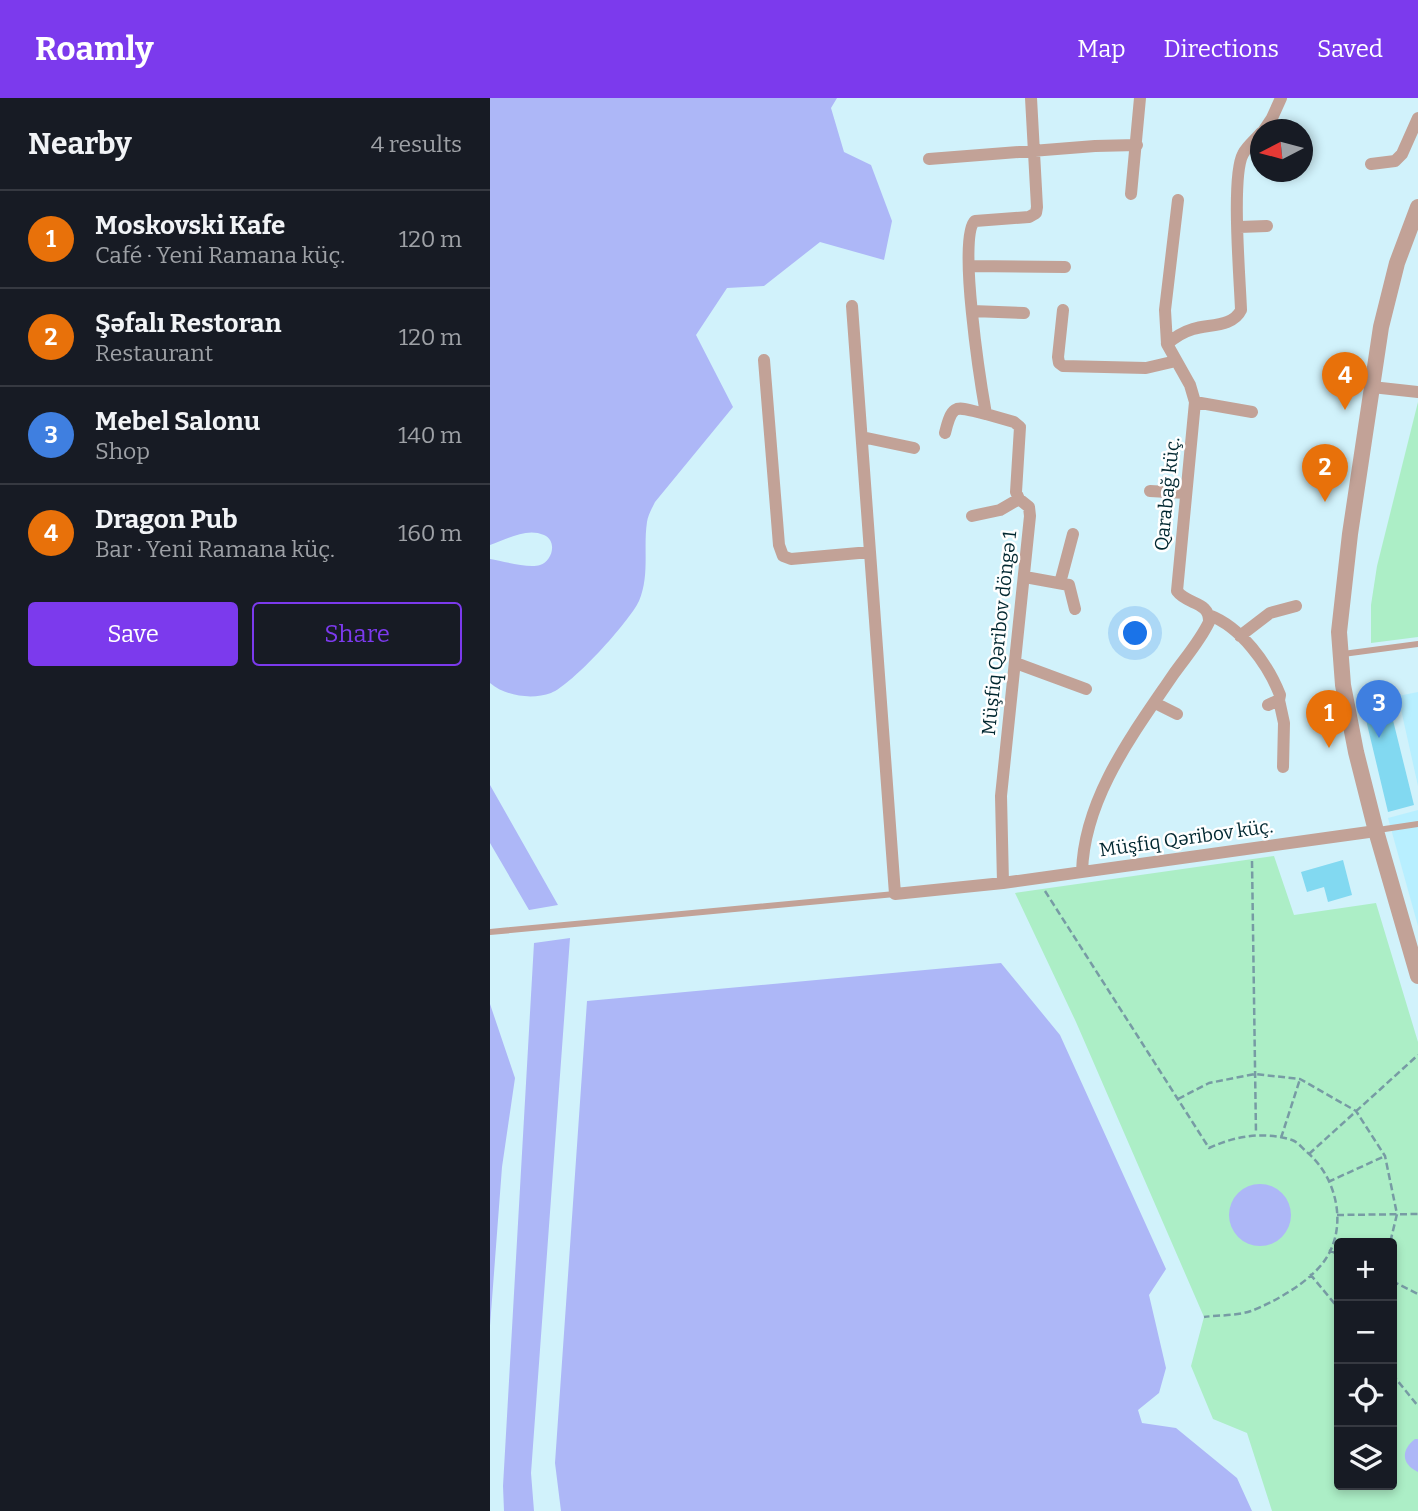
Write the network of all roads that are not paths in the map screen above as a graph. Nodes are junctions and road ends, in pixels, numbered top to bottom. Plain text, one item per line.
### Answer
1 (1031, 98) edge
2 (1140, 98) edge
3 (1281, 98) edge
4 (1418, 118) edge
5 (1271, 119) edge
6 (1136, 145) junction
7 (1250, 147) edge
8 (1034, 150) junction
9 (929, 159) dead end
10 (1371, 164) dead end
11 (1132, 194) dead end
12 (1178, 200) dead end
13 (1417, 214) edge
14 (1238, 226) junction
15 (1267, 226) dead end
16 (969, 266) junction
17 (1065, 267) dead end
18 (852, 306) dead end
19 (1063, 310) dead end
20 (972, 311) junction
21 (1024, 313) dead end
22 (1167, 344) junction
23 (764, 360) dead end
24 (1176, 361) junction
25 (1372, 387) junction
26 (1418, 392) edge
27 (1195, 402) junction
28 (1252, 412) dead end
29 (986, 414) junction
30 (945, 433) dead end
31 (862, 437) junction
32 (914, 447) dead end
33 (1150, 491) dead end
34 (1186, 493) junction
35 (1019, 499) junction
36 (972, 516) dead end
37 (1073, 534) dead end
38 (870, 552) junction
39 (1024, 577) junction
40 (1060, 583) junction
41 (1296, 606) dead end
42 (1075, 609) dead end
43 (1209, 615) junction
44 (1240, 636) junction
45 (1418, 644) edge
46 (1341, 654) junction
47 (1016, 663) junction
48 (1086, 689) dead end
49 (1155, 703) junction
50 (1177, 714) dead end
51 (1283, 767) dead end
52 (1418, 824) edge
53 (1376, 831) junction
54 (1082, 872) junction
55 (1003, 883) junction
56 (895, 894) junction
57 (490, 932) edge
58 (1418, 976) edge

1 - 8 street
2 - 6 street
3 - 5 street
4 - 10 street
6 - 8 street
6 - 11 street
7 - 14 street
8 - 9 street
8 - 16 street
12 - 22 street
13 - 25 street
14 - 15 street
14 - 22 street
16 - 17 street
16 - 20 street
18 - 31 street
19 - 24 street
20 - 21 street
20 - 29 street
22 - 24 street, Qarabağ küç.
23 - 38 street
24 - 27 street, Qarabağ küç.
25 - 26 street
25 - 46 street
27 - 28 street
27 - 34 street, Qarabağ küç.
29 - 30 street
29 - 35 street, Müşfiq Qəribov döngə 1
31 - 32 street
31 - 38 street
33 - 34 street
34 - 43 street, Qarabağ küç.
35 - 36 street
35 - 39 street, Müşfiq Qəribov döngə 1
37 - 40 street
38 - 56 street
39 - 40 street
39 - 47 street, Müşfiq Qəribov döngə 1
40 - 42 street
41 - 44 street
43 - 44 street
43 - 49 street
44 - 51 street
45 - 46 lane
46 - 53 street
47 - 48 street
47 - 55 street, Müşfiq Qəribov döngə 1
49 - 50 street
49 - 54 street
52 - 53 lane
53 - 54 street, Müşfiq Qəribov küç.
53 - 58 street
54 - 55 street, Müşfiq Qəribov küç.
55 - 56 street, Müşfiq Qəribov küç.
56 - 57 lane

